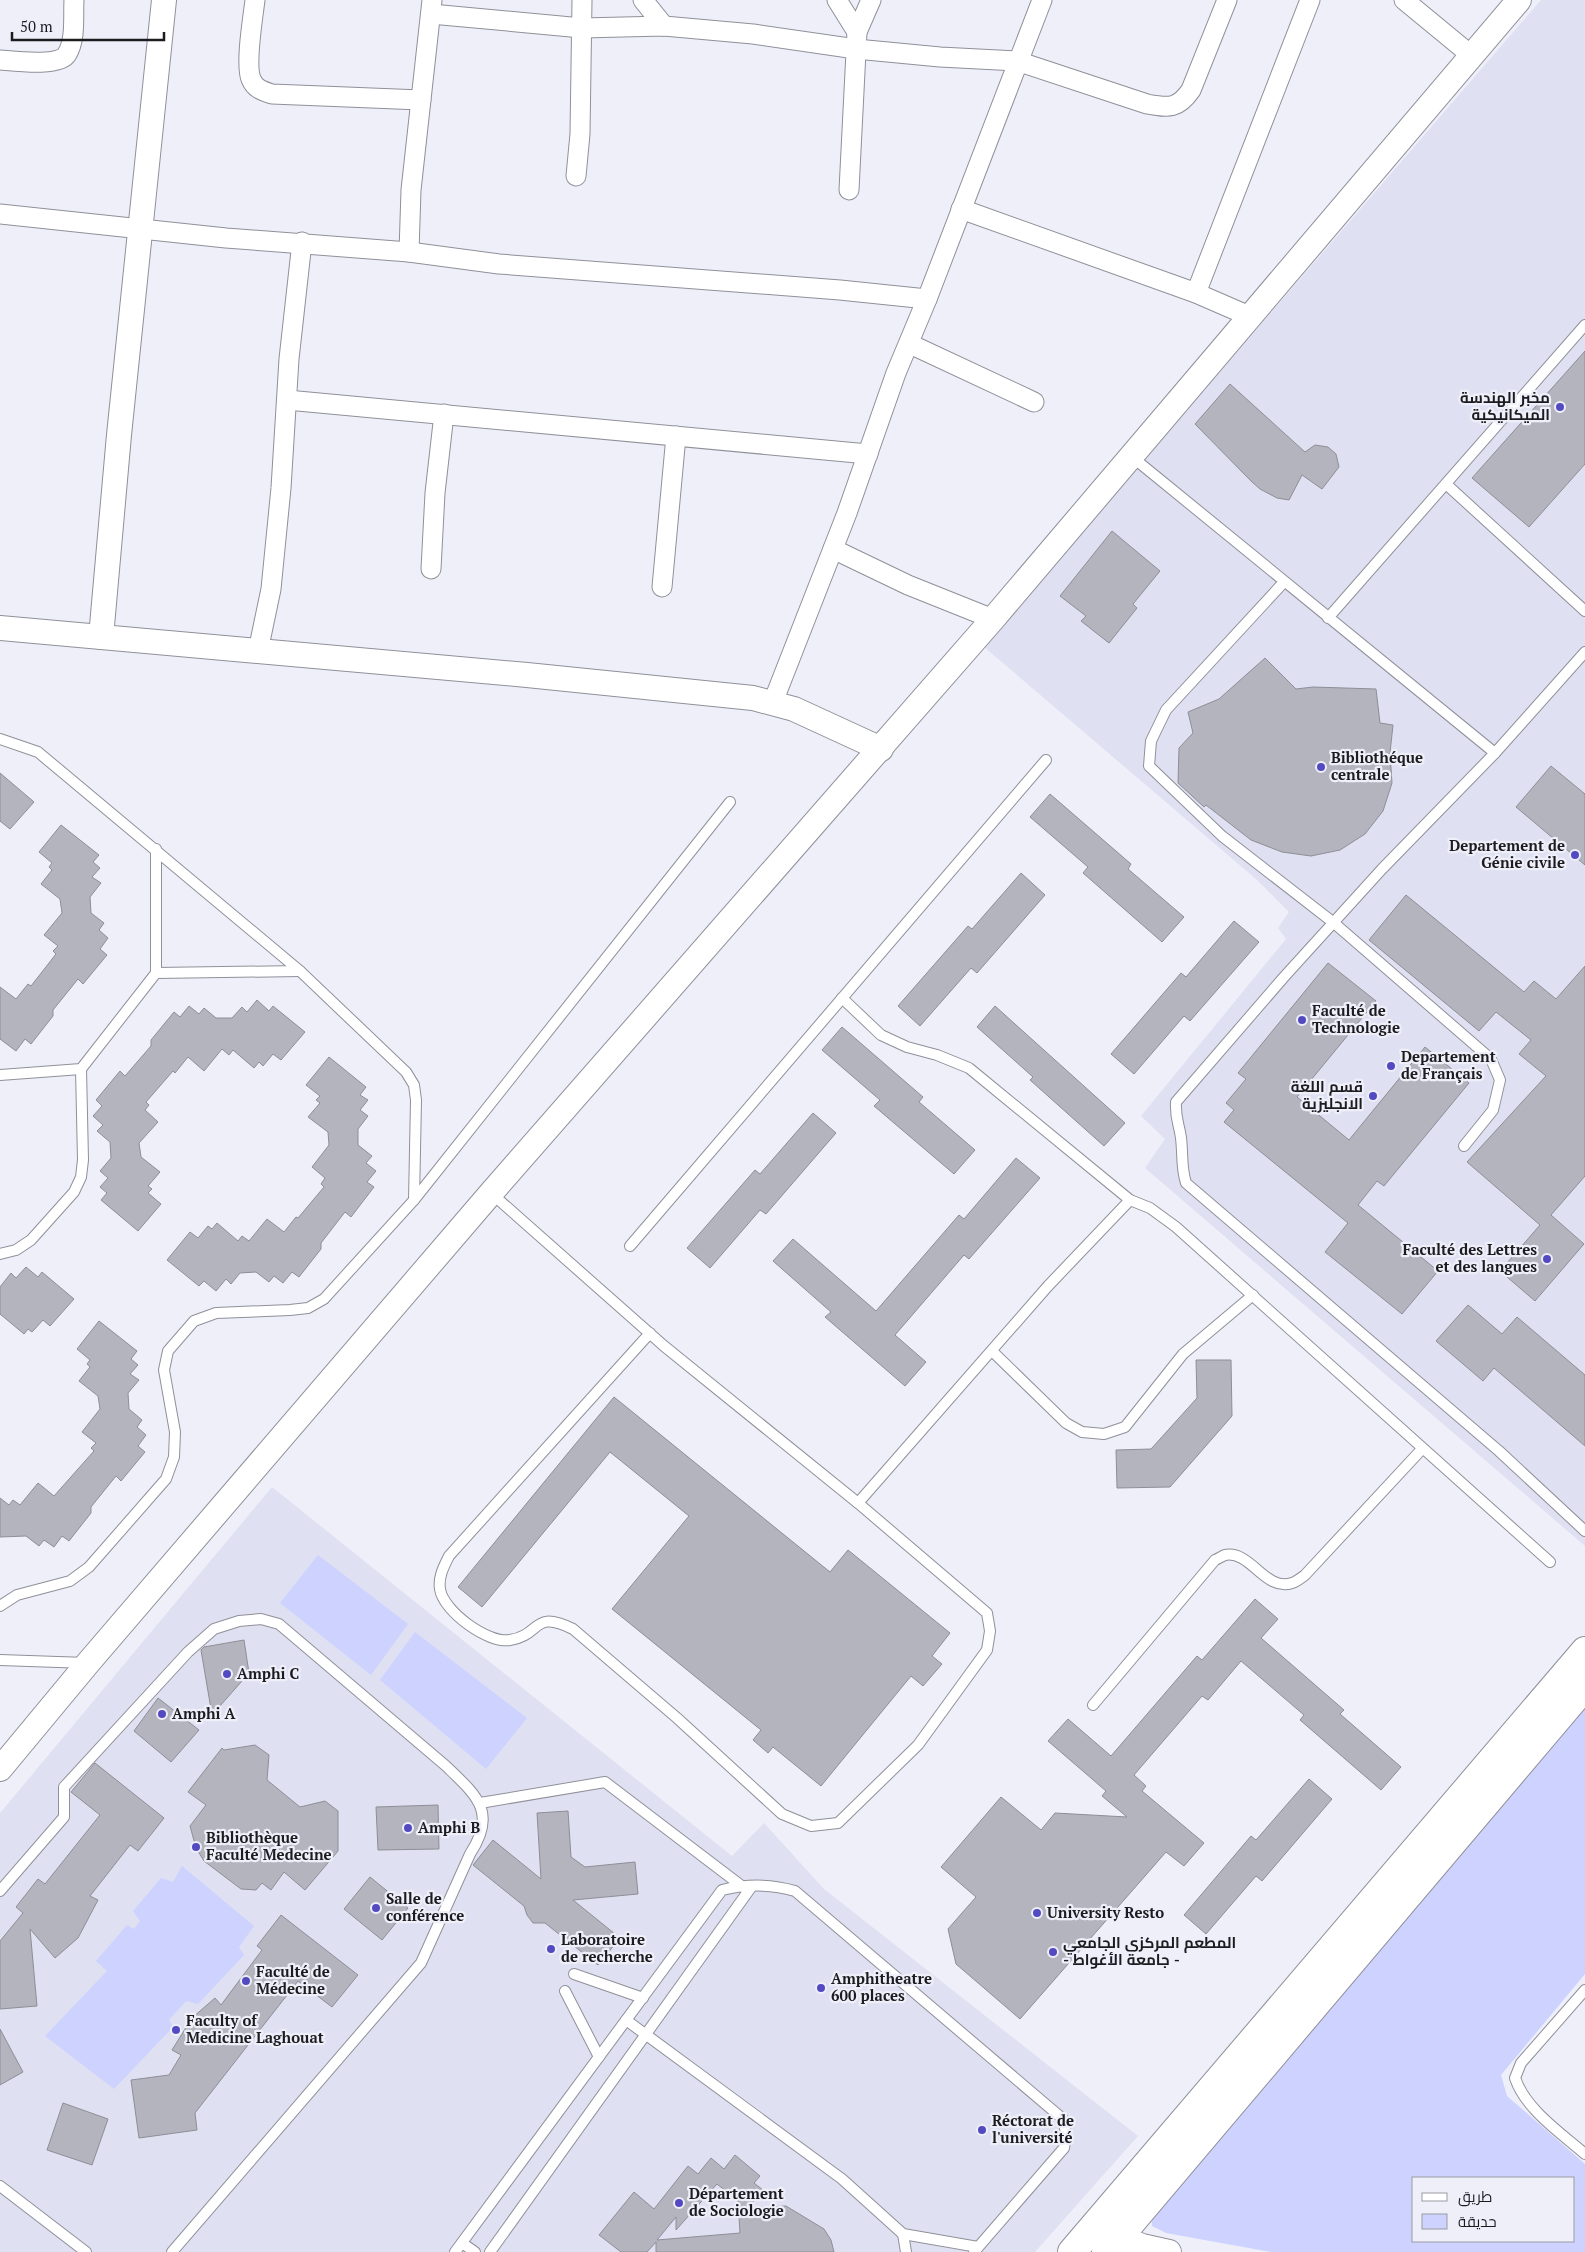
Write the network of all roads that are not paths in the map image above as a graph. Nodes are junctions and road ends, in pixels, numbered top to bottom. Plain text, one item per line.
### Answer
1 (74, 0) edge
2 (164, 0) edge
3 (255, 0) edge
4 (582, 0) edge
5 (643, 0) edge
6 (837, 0) edge
7 (871, 0) edge
8 (1042, 0) edge
9 (1227, 0) edge
10 (1310, 0) edge
11 (1404, 0) edge
12 (1519, 0) edge
13 (431, 7) edge
14 (664, 26) junction
15 (582, 28) junction
16 (856, 40) junction
17 (1472, 56) junction
18 (0, 60) edge
19 (1017, 61) junction
20 (421, 100) junction
21 (576, 176) dead end
22 (849, 190) dead end
23 (962, 209) junction
24 (0, 214) edge
25 (141, 229) junction
26 (302, 242) junction
27 (409, 252) junction
28 (1196, 293) junction
29 (926, 299) junction
30 (1249, 316) junction
31 (1585, 325) edge
32 (910, 344) junction
33 (287, 400) junction
34 (1034, 402) dead end
35 (444, 414) junction
36 (676, 436) junction
37 (868, 454) junction
38 (1131, 455) junction
39 (1446, 484) junction
40 (833, 549) junction
41 (431, 569) dead end
42 (1284, 582) junction
43 (662, 587) dead end
44 (1585, 611) edge
45 (1328, 618) junction
46 (993, 619) junction
47 (0, 628) edge
48 (101, 637) junction
49 (258, 652) junction
50 (1585, 652) edge
51 (773, 702) junction
52 (0, 739) edge
53 (881, 749) junction
54 (1495, 753) junction
55 (1046, 760) dead end
56 (730, 802) dead end
57 (156, 849) junction
58 (1334, 923) junction
59 (300, 971) junction
60 (156, 973) junction
61 (842, 998) junction
62 (81, 1069) junction
63 (0, 1075) edge
64 (1464, 1146) dead end
65 (491, 1193) junction
66 (414, 1200) junction
67 (1130, 1200) junction
68 (630, 1246) dead end
69 (0, 1254) edge
70 (1252, 1295) junction
71 (650, 1333) junction
72 (992, 1351) junction
73 (1422, 1449) junction
74 (858, 1503) junction
75 (1585, 1531) edge
76 (1550, 1562) dead end
77 (0, 1606) edge
78 (1585, 1651) edge
79 (0, 1660) edge
80 (88, 1663) junction
81 (1585, 1686) edge
82 (1093, 1704) dead end
83 (0, 1769) edge
84 (480, 1803) junction
85 (748, 1886) junction
86 (0, 1891) edge
87 (574, 1974) dead end
88 (1585, 1990) edge
89 (564, 1992) dead end
90 (643, 1998) junction
91 (626, 2020) junction
92 (648, 2034) junction
93 (599, 2057) junction
94 (1585, 2154) edge
95 (0, 2186) edge
96 (903, 2234) junction
97 (1107, 2239) edge
98 (462, 2243) junction
99 (976, 2250) edge
100 (86, 2252) edge
101 (172, 2252) edge
102 (455, 2252) edge
103 (475, 2252) edge
104 (490, 2252) edge
105 (906, 2252) edge
106 (1072, 2252) edge
107 (1169, 2252) edge

1 - 18 street
2 - 25 street
3 - 20 street
4 - 15 street
5 - 14 street
6 - 16 street
7 - 16 street
8 - 19 street
9 - 19 street
10 - 28 street
11 - 17 street
12 - 17 street
13 - 15 street
13 - 20 street
14 - 15 street
14 - 16 street
15 - 21 street
16 - 19 street
16 - 22 street
17 - 30 street
19 - 23 street
20 - 27 street
23 - 28 street
23 - 29 street
24 - 25 street
25 - 26 street
25 - 48 street
26 - 27 street
26 - 33 street
27 - 29 street
28 - 30 street
29 - 32 street
30 - 38 street
31 - 39 lane
32 - 34 street
32 - 37 street
33 - 35 street
33 - 49 street
35 - 36 street
35 - 41 street
36 - 37 street
36 - 43 street
37 - 40 street
38 - 42 lane
38 - 46 street
39 - 44 lane
39 - 45 lane
40 - 46 street
40 - 51 street
42 - 45 lane
42 - 58 lane
45 - 54 lane
46 - 53 street
47 - 48 street
48 - 49 street
49 - 51 street
50 - 54 lane
51 - 53 street
52 - 57 lane
53 - 65 street
54 - 58 lane
55 - 61 lane
56 - 66 lane
57 - 59 lane
57 - 60 lane
58 - 64 lane
58 - 75 lane
59 - 60 lane
59 - 66 lane
60 - 62 lane
61 - 67 lane
61 - 68 lane
62 - 63 lane
62 - 69 lane
65 - 71 lane
65 - 80 street
66 - 77 lane
67 - 70 lane
67 - 72 lane
70 - 72 lane
70 - 73 lane
71 - 74 lane
71 - 74 lane
72 - 74 lane
73 - 76 lane
73 - 82 lane
78 - 97 main road
79 - 80 lane
80 - 83 street
81 - 97 main road
84 - 85 lane
84 - 86 lane
84 - 101 lane
85 - 90 lane
85 - 92 lane
85 - 99 lane
87 - 90 lane
88 - 94 lane
89 - 93 lane
90 - 91 lane
91 - 92 lane
91 - 93 lane
92 - 96 lane
92 - 104 lane
93 - 98 lane
95 - 100 lane
96 - 99 lane
96 - 105 lane
97 - 106 main road
97 - 107 street
98 - 102 lane
98 - 103 lane

